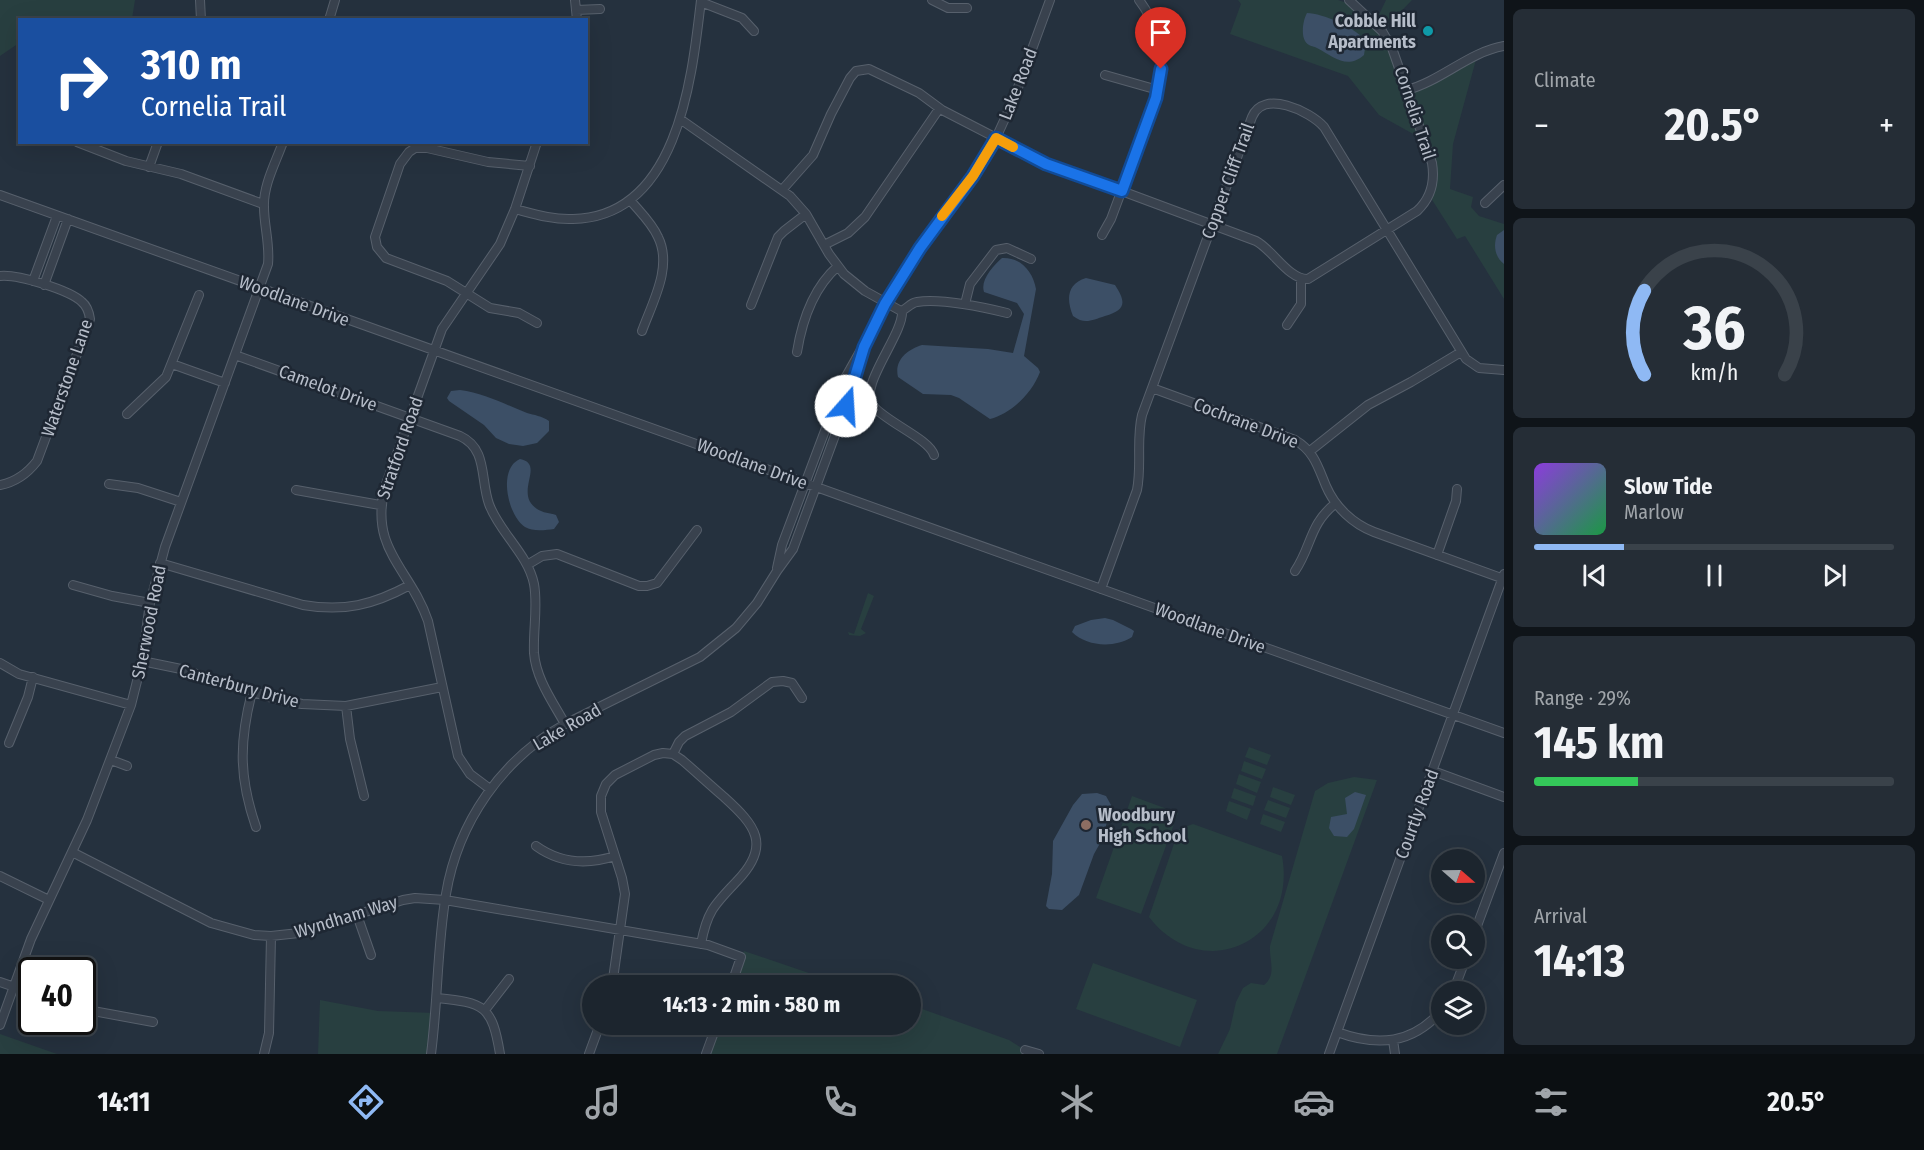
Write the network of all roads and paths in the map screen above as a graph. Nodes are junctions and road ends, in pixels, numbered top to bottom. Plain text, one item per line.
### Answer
1 (200, 0) edge
2 (335, 0) edge
3 (575, 0) edge
4 (932, 0) edge
5 (1050, 0) edge
6 (1139, 0) edge
7 (1349, 0) edge
8 (701, 1) edge
9 (967, 8) dead end
10 (600, 9) dead end
11 (576, 10) junction
12 (201, 18) edge
13 (330, 18) edge
14 (577, 18) edge
15 (754, 31) dead end
16 (1504, 45) edge
17 (1105, 75) dead end
18 (1158, 90) junction
19 (1407, 90) junction
20 (939, 108) junction
21 (680, 119) junction
22 (996, 138) junction
23 (82, 144) edge
24 (157, 144) edge
25 (282, 144) edge
26 (536, 144) edge
27 (416, 145) edge
28 (149, 166) junction
29 (530, 166) junction
30 (1504, 185) edge
31 (782, 190) junction
32 (1122, 191) junction
33 (0, 195) edge
34 (630, 200) junction
35 (1485, 203) dead end
36 (263, 204) junction
37 (515, 209) junction
38 (806, 214) junction
39 (57, 216) junction
40 (68, 219) junction
41 (1212, 224) junction
42 (1388, 230) junction
43 (1102, 235) dead end
44 (824, 245) junction
45 (1031, 259) dead end
46 (838, 266) junction
47 (0, 276) edge
48 (1301, 280) junction
49 (33, 281) junction
50 (44, 285) junction
51 (260, 289) junction
52 (465, 294) junction
53 (199, 295) dead end
54 (885, 304) junction
55 (965, 304) junction
56 (752, 305) dead end
57 (902, 311) junction
58 (1006, 313) dead end
59 (537, 323) dead end
60 (1287, 325) dead end
61 (642, 331) dead end
62 (864, 347) junction
63 (434, 350) junction
64 (797, 352) dead end
65 (1461, 352) junction
66 (236, 355) junction
67 (172, 364) junction
68 (1504, 370) edge
69 (225, 383) junction
70 (1152, 388) junction
71 (127, 414) dead end
72 (410, 418) junction
73 (1310, 451) junction
74 (934, 454) dead end
75 (805, 483) junction
76 (109, 484) dead end
77 (0, 485) edge
78 (816, 487) junction
79 (1457, 489) dead end
80 (296, 490) dead end
81 (181, 502) junction
82 (1336, 503) junction
83 (381, 505) junction
84 (698, 530) dead end
85 (1437, 555) junction
86 (160, 562) junction
87 (527, 566) junction
88 (777, 571) junction
89 (1295, 571) dead end
90 (1504, 578) edge
91 (73, 585) dead end
92 (410, 585) junction
93 (1101, 590) junction
94 (150, 603) junction
95 (142, 661) junction
96 (0, 663) edge
97 (33, 677) junction
98 (442, 687) junction
99 (252, 692) junction
100 (802, 698) dead end
101 (131, 705) junction
102 (346, 706) junction
103 (1454, 715) junction
104 (566, 724) junction
105 (1504, 733) edge
106 (9, 743) dead end
107 (673, 754) junction
108 (111, 760) junction
109 (127, 766) dead end
110 (1433, 771) junction
111 (490, 789) junction
112 (364, 796) dead end
113 (1504, 797) edge
114 (256, 827) dead end
115 (536, 846) dead end
116 (72, 852) junction
117 (1504, 853) edge
118 (615, 856) junction
119 (0, 876) edge
120 (49, 900) junction
121 (445, 900) junction
122 (357, 915) junction
123 (1481, 915) edge
124 (620, 930) junction
125 (271, 936) junction
126 (701, 944) junction
127 (371, 955) dead end
128 (614, 975) edge
129 (735, 975) edge
130 (509, 979) dead end
131 (0, 982) edge
132 (14, 987) junction
133 (18, 988) edge
134 (437, 998) junction
135 (485, 1010) junction
136 (96, 1012) edge
137 (1431, 1020) edge
138 (153, 1022) dead end
139 (0, 1025) edge
140 (1337, 1032) junction
141 (596, 1035) edge
142 (713, 1035) edge
143 (1393, 1040) junction
144 (1025, 1050) dead end
145 (264, 1054) edge
146 (431, 1054) edge
147 (500, 1054) edge
148 (589, 1054) edge
149 (706, 1054) edge
150 (1039, 1054) edge
151 (1329, 1054) edge
152 (1395, 1054) edge

1 - 12 street
2 - 13 street
3 - 11 street
4 - 9 street
5 - 22 street, Lake Road
6 - 18 street
7 - 19 street, Cornelia Trail
8 - 15 street
8 - 21 street
10 - 11 street
11 - 14 street
16 - 19 street
17 - 18 street
18 - 32 street
19 - 42 street, Cornelia Trail
20 - 22 street
20 - 31 street
20 - 44 street
21 - 31 street
21 - 34 street
22 - 32 street
22 - 54 street, Lake Road
23 - 28 street
24 - 28 street
25 - 36 street, Sherwood Road
26 - 29 street, Stratford Road
27 - 29 street
27 - 52 street
28 - 36 street
29 - 37 street, Stratford Road
30 - 35 street
31 - 38 street
32 - 41 street
32 - 43 street
33 - 39 street, Woodlane Drive
34 - 37 street
34 - 61 street
36 - 51 street, Sherwood Road
37 - 52 street, Stratford Road
38 - 44 street
38 - 56 street
39 - 40 street, Woodlane Drive
39 - 49 street
40 - 50 street
40 - 51 street, Woodlane Drive
41 - 42 street, Copper Cliff Trail
41 - 48 street
41 - 70 street, Copper Cliff Trail
42 - 48 street, Cornelia Trail
42 - 65 street, Copper Cliff Trail
44 - 46 street
45 - 55 street
46 - 54 street
46 - 64 street
47 - 49 street, Waterstone Lane
48 - 60 street
49 - 50 street, Waterstone Lane
50 - 77 street, Waterstone Lane
51 - 63 street, Woodlane Drive
51 - 66 street, Sherwood Road
52 - 59 street
52 - 63 street, Stratford Road
53 - 67 street
54 - 57 street
54 - 62 street, Lake Road
55 - 57 street
55 - 58 street
57 - 74 street
62 - 75 street, Lake Road
62 - 78 street, Lake Road
63 - 72 street, Stratford Road
63 - 75 street, Woodlane Drive
65 - 68 street, Copper Cliff Trail
65 - 73 street
66 - 69 street, Sherwood Road
66 - 72 street, Camelot Drive
67 - 69 street
67 - 71 street
69 - 81 street, Sherwood Road
70 - 73 street, Cochrane Drive
70 - 93 street, Copper Cliff Trail
72 - 83 street, Stratford Road
72 - 87 street, Camelot Drive
73 - 82 street, Cochrane Drive
75 - 78 street, Woodlane Drive
75 - 88 street, Lake Road
76 - 81 street
78 - 88 street, Lake Road
78 - 93 street, Woodlane Drive
79 - 85 street
80 - 83 street
81 - 86 street, Sherwood Road
82 - 85 street, Cochrane Drive
82 - 89 street
83 - 92 street, Stratford Road
84 - 87 street
85 - 90 street, Cochrane Drive
86 - 92 street
86 - 94 street, Sherwood Road
87 - 104 street, Camelot Drive
88 - 104 street, Lake Road
90 - 103 street, Courtly Road
91 - 94 street
92 - 98 street, Stratford Road
93 - 103 street, Woodlane Drive
94 - 95 street, Sherwood Road
95 - 99 street, Canterbury Drive
95 - 101 street, Sherwood Road
96 - 97 street
97 - 101 street
97 - 106 street
98 - 102 street, Canterbury Drive
98 - 111 street, Stratford Road
99 - 102 street, Canterbury Drive
99 - 114 street
100 - 107 street
101 - 108 street, Sherwood Road
102 - 112 street
103 - 105 street, Woodlane Drive
103 - 110 street, Courtly Road
104 - 111 street, Lake Road
107 - 118 street
107 - 126 street
108 - 109 street
108 - 116 street, Sherwood Road
110 - 113 street
110 - 140 street, Courtly Road
111 - 121 street, Lake Road
115 - 118 street
116 - 120 street, Sherwood Road
116 - 125 street, Wyndham Way
117 - 123 street
118 - 124 street
119 - 120 street
120 - 132 street, Sherwood Road
121 - 122 street, Wyndham Way
121 - 124 street, Wyndham Way
121 - 134 street, Lake Road
122 - 125 street, Wyndham Way
122 - 127 street
124 - 126 street, Wyndham Way
124 - 128 street
125 - 145 street
126 - 129 street, Wyndham Way
130 - 135 street
131 - 132 street
132 - 133 street
132 - 139 street, Sherwood Road
134 - 135 street
134 - 146 street, Lake Road
135 - 147 street
136 - 138 street
137 - 143 street
140 - 143 street
140 - 151 street, Courtly Road
141 - 148 street
142 - 149 street
143 - 152 street
144 - 150 street

